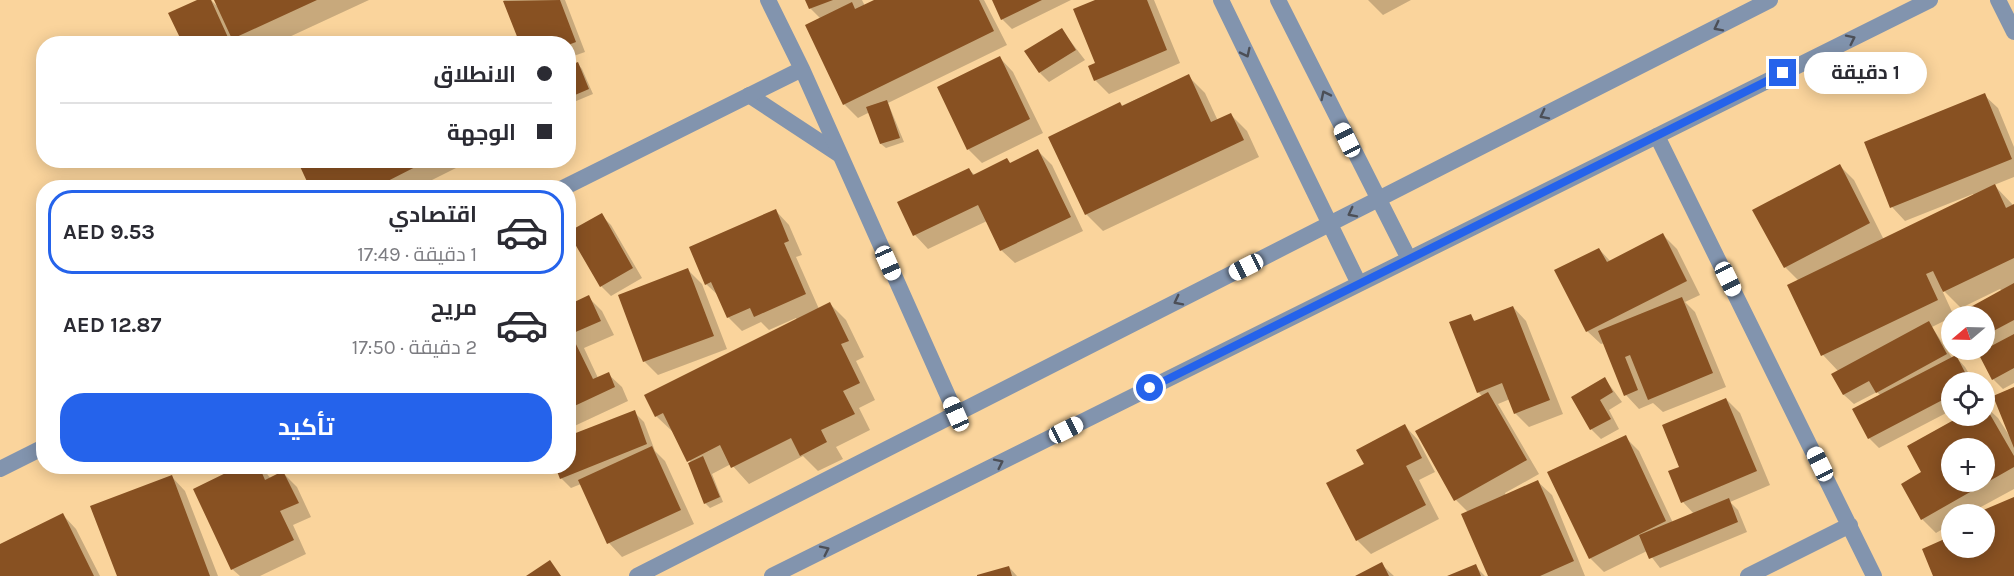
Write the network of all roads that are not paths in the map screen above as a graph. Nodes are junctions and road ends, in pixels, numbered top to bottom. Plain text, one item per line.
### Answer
1 (768, 0) edge
2 (1221, 0) edge
3 (1278, 0) edge
4 (1770, 0) edge
5 (1930, 0) edge
6 (1998, 0) edge
7 (2014, 32) edge
8 (802, 69) junction
9 (749, 95) junction
10 (1657, 136) junction
11 (840, 155) junction
12 (576, 182) edge
13 (1377, 200) junction
14 (1329, 225) junction
15 (1408, 259) junction
16 (1359, 284) junction
17 (956, 414) junction
18 (36, 451) edge
19 (1, 467) edge
20 (1850, 525) junction
21 (637, 576) edge
22 (772, 576) edge
23 (1748, 576) edge
24 (1874, 576) edge

1 - 8 street
2 -> 14 street
13 -> 3 street
4 -> 13 street
10 -> 5 street
6 - 7 street
8 - 9 street
8 - 11 street
9 - 11 street
9 - 12 street
10 - 15 street
10 - 20 street
11 - 17 street
13 -> 14 street
13 - 15 street
14 - 16 street
14 -> 17 street
15 - 16 street
22 -> 16 street
17 - 21 street
18 - 19 street
20 - 23 street
20 - 24 street

